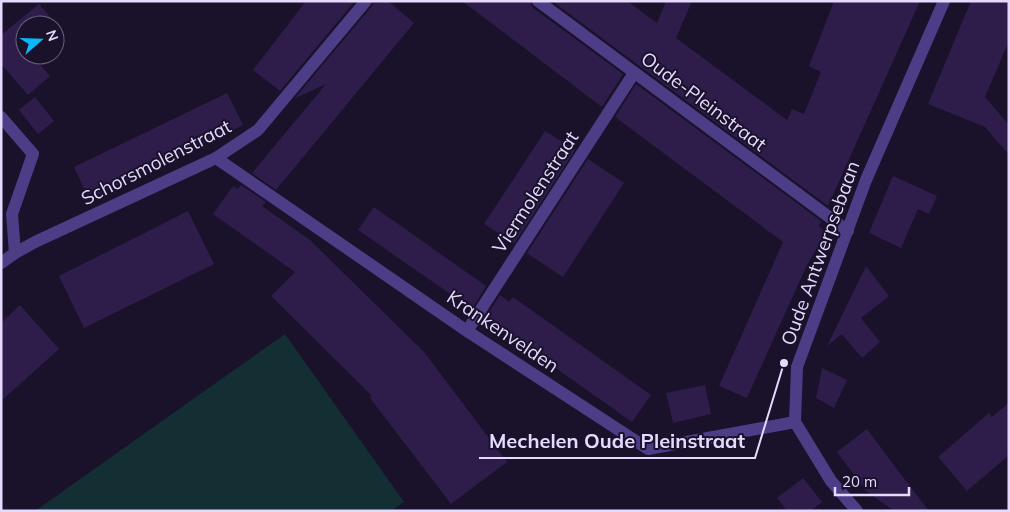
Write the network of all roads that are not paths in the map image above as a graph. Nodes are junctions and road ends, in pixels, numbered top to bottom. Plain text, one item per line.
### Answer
1 (366, 1) edge
2 (538, 1) edge
3 (944, 1) edge
4 (634, 72) junction
5 (1, 117) edge
6 (216, 158) junction
7 (848, 231) junction
8 (14, 253) junction
9 (1, 263) edge
10 (467, 331) junction
11 (794, 422) junction
12 (857, 511) edge

1 - 6 street, Schorsmolenstraat
2 - 4 street, Oude-Pleinstraat
3 - 7 street, Oude Antwerpsebaan
4 - 7 street, Oude-Pleinstraat
4 - 10 street, Viermolenstraat
5 - 8 street
6 - 8 street, Schorsmolenstraat
6 - 10 street, Krankenvelden
7 - 11 street, Oude Antwerpsebaan
8 - 9 street, Schorsmolenstraat
10 - 11 street, Krankenvelden
11 - 12 street

